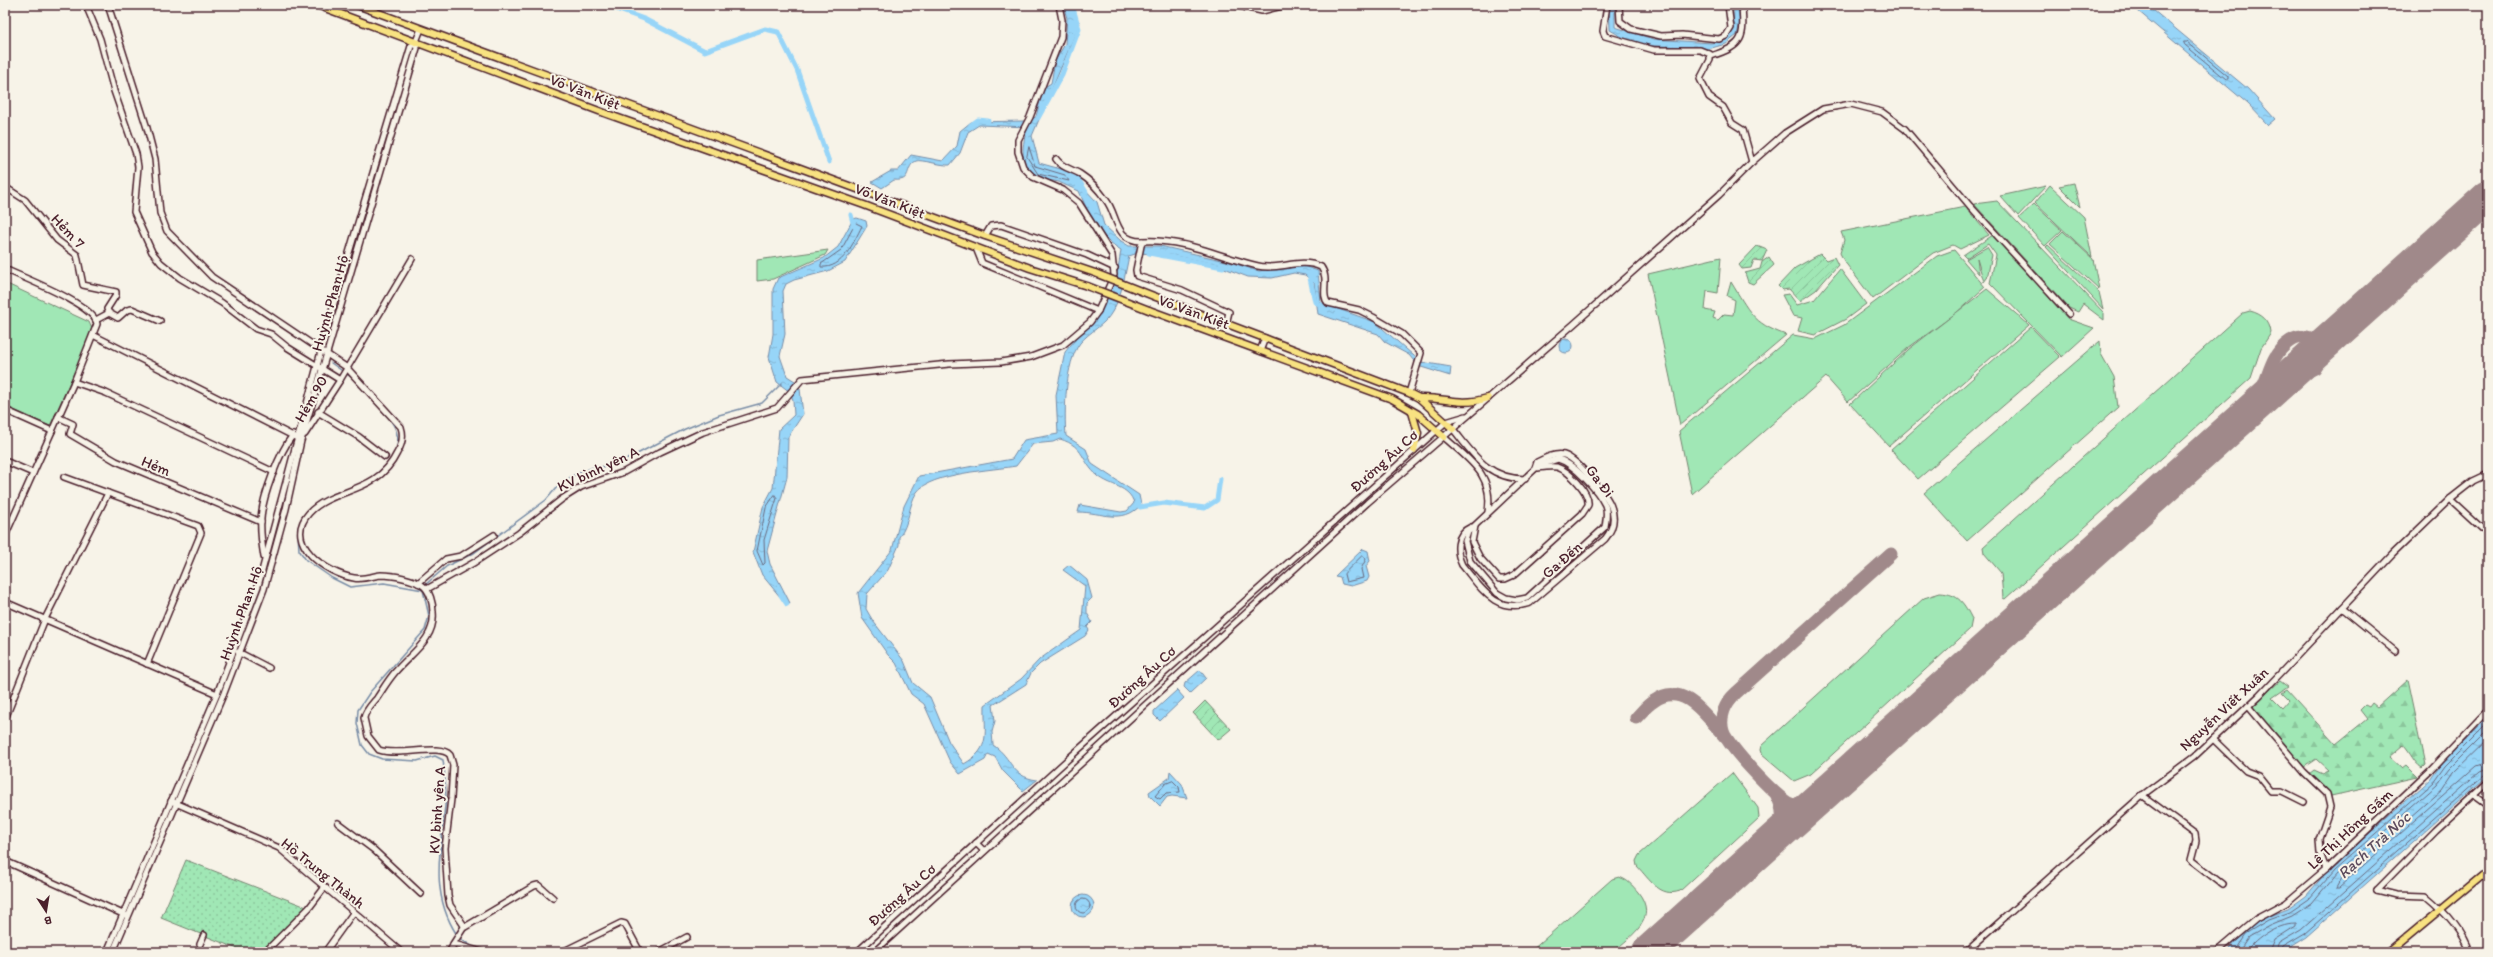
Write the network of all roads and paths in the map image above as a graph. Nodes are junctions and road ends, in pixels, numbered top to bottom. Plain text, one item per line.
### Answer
1 (86, 5) edge
2 (108, 5) edge
3 (317, 5) edge
4 (358, 5) edge
5 (1059, 5) edge
6 (1234, 5) edge
7 (1286, 5) edge
8 (1607, 5) edge
9 (1619, 5) edge
10 (1728, 5) edge
11 (1742, 5) edge
12 (420, 29) junction
13 (415, 43) junction
14 (1710, 56) junction
15 (763, 154) junction
16 (1056, 160) dead end
17 (1752, 162) junction
18 (757, 166) junction
19 (5, 187) edge
20 (985, 236) junction
21 (1142, 243) junction
22 (976, 248) junction
23 (412, 259) dead end
24 (1114, 268) junction
25 (5, 269) edge
26 (1098, 311) junction
27 (109, 313) junction
28 (2069, 314) dead end
29 (96, 320) junction
30 (160, 321) dead end
31 (1226, 324) junction
32 (92, 335) junction
33 (1265, 338) junction
34 (322, 350) junction
35 (1260, 351) junction
36 (328, 354) junction
37 (318, 365) junction
38 (323, 368) junction
39 (346, 368) junction
40 (340, 379) junction
41 (74, 382) junction
42 (1409, 393) junction
43 (1419, 398) junction
44 (1488, 398) junction
45 (1408, 408) junction
46 (5, 410) edge
47 (318, 412) junction
48 (1467, 415) junction
49 (58, 417) junction
50 (1446, 422) junction
51 (1453, 429) junction
52 (1436, 430) junction
53 (52, 431) junction
54 (1444, 436) junction
55 (297, 438) junction
56 (1414, 450) junction
57 (385, 457) dead end
58 (5, 461) edge
59 (1534, 469) junction
60 (33, 472) junction
61 (274, 472) junction
62 (2488, 474) edge
63 (64, 477) dead end
64 (1525, 479) junction
65 (108, 493) junction
66 (1362, 497) junction
67 (2450, 499) junction
68 (1367, 503) junction
69 (1488, 512) junction
70 (261, 522) junction
71 (1475, 525) junction
72 (2488, 534) edge
73 (5, 536) edge
74 (494, 536) dead end
75 (265, 560) junction
76 (419, 583) junction
77 (426, 588) junction
78 (5, 602) edge
79 (2342, 608) junction
80 (44, 619) junction
81 (2395, 651) dead end
82 (233, 652) junction
83 (240, 652) junction
84 (146, 664) junction
85 (269, 668) dead end
86 (217, 694) junction
87 (2248, 706) junction
88 (2488, 710) edge
89 (5, 718) edge
90 (2212, 739) junction
91 (2488, 782) edge
92 (2473, 795) junction
93 (2142, 796) junction
94 (171, 801) junction
95 (2304, 802) dead end
96 (178, 805) junction
97 (2488, 806) edge
98 (338, 823) dead end
99 (976, 843) junction
100 (984, 851) junction
101 (5, 861) edge
102 (145, 861) junction
103 (152, 864) junction
104 (2326, 869) junction
105 (2488, 870) edge
106 (2222, 884) dead end
107 (325, 887) junction
108 (421, 894) dead end
109 (553, 898) dead end
110 (2441, 909) junction
111 (353, 913) junction
112 (122, 914) junction
113 (128, 917) junction
114 (464, 927) junction
115 (204, 935) dead end
116 (687, 937) dead end
117 (200, 944) dead end
118 (453, 944) junction
119 (106, 952) edge
120 (113, 952) edge
121 (265, 952) edge
122 (324, 952) edge
123 (401, 952) edge
124 (450, 952) edge
125 (482, 952) edge
126 (562, 952) edge
127 (640, 952) edge
128 (659, 952) edge
129 (857, 952) edge
130 (874, 952) edge
131 (1966, 952) edge
132 (2217, 952) edge
133 (2389, 952) edge
134 (2469, 952) edge

1 - 37 street, Hẻm 90
2 - 34 street
3 - 13 main road, Võ Văn Kiệt
4 - 12 main road, Võ Văn Kiệt
5 - 24 street
6 - 7 street
8 - 14 street
9 - 10 street
11 - 14 street
12 - 13 street
12 - 15 main road, Võ Văn Kiệt
13 - 18 main road, Võ Văn Kiệt
13 - 34 street, Huỳnh Phan Hộ
13 - 36 street, Huỳnh Phan Hộ
14 - 17 street
15 - 18 main road
15 - 20 main road, Võ Văn Kiệt
16 - 21 street
17 - 28 street
17 - 44 street
18 - 22 main road, Võ Văn Kiệt
19 - 27 street, Hẻm 7
20 - 24 street
20 - 31 main road, Võ Văn Kiệt, bridge
21 - 31 street
21 - 42 street
22 - 26 street
22 - 35 main road, Võ Văn Kiệt, bridge
23 - 39 street
24 - 26 street
25 - 29 street
26 - 77 street, KV bình yên A
27 - 29 street
27 - 30 street
29 - 32 street
31 - 33 main road, Võ Văn Kiệt
32 - 41 street
32 - 55 street
33 - 35 street
33 - 42 main road, Võ Văn Kiệt
34 - 36 street
34 - 37 street, Huỳnh Phan Hộ
35 - 45 main road, Võ Văn Kiệt
36 - 38 street, Huỳnh Phan Hộ
36 - 39 street
37 - 38 street, Hẻm 90
37 - 55 street, Huỳnh Phan Hộ
38 - 40 street, Hẻm 90
38 - 55 street, Huỳnh Phan Hộ
39 - 40 street
39 - 76 street
40 - 47 street, Hẻm 90
41 - 49 street
41 - 61 street
42 - 43 main road, Võ Văn Kiệt
43 - 44 main road
43 - 50 main road, Võ Văn Kiệt
44 - 48 street
45 - 52 main road, Võ Văn Kiệt
45 - 56 main road
46 - 53 street
47 - 55 street, Hẻm 90
47 - 57 street
48 - 50 street
48 - 51 street, Đường Âu Cơ
49 - 53 street
49 - 70 street, Hẻm
50 - 51 main road, Võ Văn Kiệt
50 - 52 street, Đường Âu Cơ
51 - 54 street, Đường Âu Cơ
51 - 64 street
52 - 54 main road, Võ Văn Kiệt
52 - 56 street, Đường Âu Cơ
53 - 60 street
54 - 68 street, Đường Âu Cơ
54 - 69 street
55 - 61 street
55 - 75 street, Huỳnh Phan Hộ
55 - 83 street, Huỳnh Phan Hộ
56 - 66 street, Đường Âu Cơ
58 - 60 street
59 - 64 street
59 - 71 street
59 - 71 street, Ga Đi
59 - 71 street, Ga Đến
60 - 73 street
61 - 70 street
62 - 67 street, Nguyễn Viết Xuân
63 - 65 street
64 - 69 street
65 - 80 street
65 - 84 street
66 - 68 street
66 - 99 street, Đường Âu Cơ
67 - 72 street
67 - 79 street, Nguyễn Viết Xuân
68 - 100 street, Đường Âu Cơ
69 - 71 street
70 - 75 street
74 - 76 street
75 - 82 street, Huỳnh Phan Hộ
76 - 77 street
77 - 114 street, KV bình yên A
78 - 80 street
79 - 81 street
79 - 87 street, Nguyễn Viết Xuân
80 - 84 street
80 - 89 street
82 - 83 street
82 - 86 street, Huỳnh Phan Hộ
83 - 85 street
83 - 96 street, Huỳnh Phan Hộ
84 - 86 street
86 - 94 street, Huỳnh Phan Hộ
87 - 90 street, Nguyễn Viết Xuân
87 - 104 street
88 - 104 street, Lê Thị Hồng Gấm
90 - 93 street, Nguyễn Viết Xuân
90 - 95 street
91 - 92 street
92 - 97 street
92 - 110 street
93 - 106 street
93 - 131 street, Nguyễn Viết Xuân
94 - 96 street, Hồ Trung Thành
94 - 102 street, Huỳnh Phan Hộ
96 - 103 street, Huỳnh Phan Hộ
96 - 107 street, Hồ Trung Thành
98 - 108 street
99 - 100 street
99 - 129 street, Đường Âu Cơ
100 - 130 street, Đường Âu Cơ
101 - 112 street
102 - 103 street
102 - 112 street, Huỳnh Phan Hộ
103 - 113 street, Huỳnh Phan Hộ
104 - 132 street, Lê Thị Hồng Gấm
105 - 110 main road
107 - 111 street, Hồ Trung Thành
107 - 121 street
109 - 114 street
110 - 133 main road
110 - 134 street
111 - 122 street
111 - 123 street, Hồ Trung Thành
112 - 113 street
112 - 119 street, Huỳnh Phan Hộ
113 - 120 street, Huỳnh Phan Hộ
114 - 118 street
115 - 117 street
116 - 128 street
118 - 124 street
118 - 125 street
126 - 127 street

